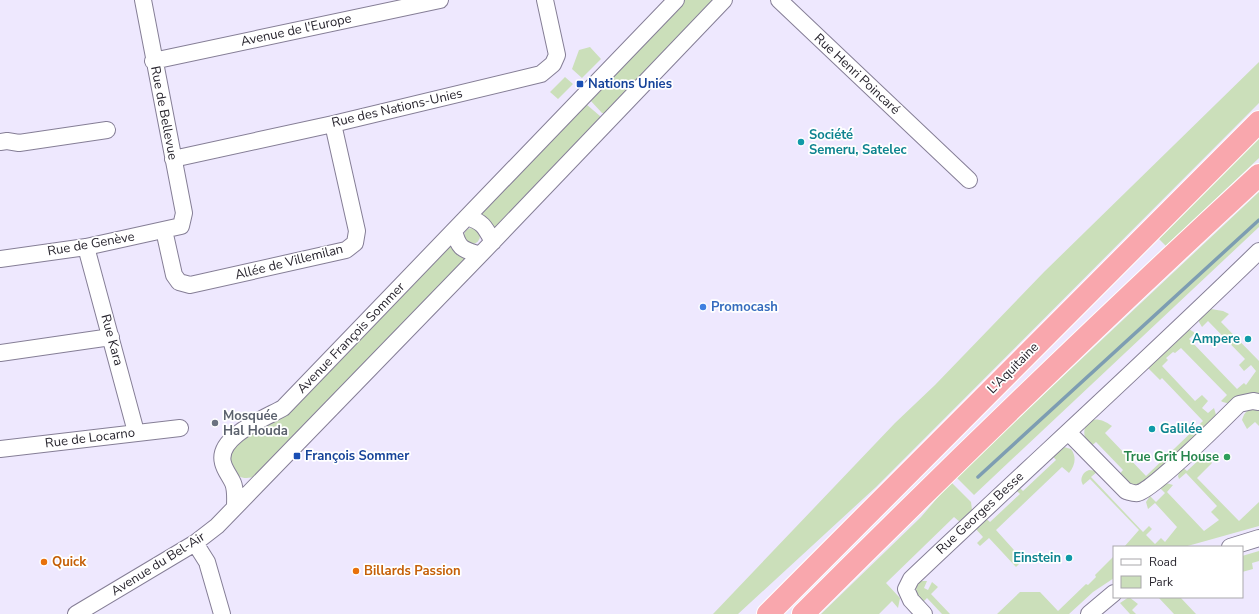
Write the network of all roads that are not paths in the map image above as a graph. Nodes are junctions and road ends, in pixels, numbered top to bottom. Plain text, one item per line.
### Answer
1 (143, 0) edge
2 (440, 0) edge
3 (545, 0) edge
4 (676, 0) edge
5 (724, 0) edge
6 (779, 0) edge
7 (153, 61) junction
8 (1259, 122) edge
9 (333, 124) junction
10 (107, 130) dead end
11 (0, 142) edge
12 (173, 159) junction
13 (1259, 175) edge
14 (970, 180) dead end
15 (467, 217) junction
16 (181, 226) joint
17 (164, 230) junction
18 (454, 230) junction
19 (493, 242) junction
20 (86, 247) junction
21 (1259, 251) edge
22 (480, 255) junction
23 (0, 259) edge
24 (111, 337) junction
25 (0, 353) edge
26 (1259, 402) edge
27 (180, 428) dead end
28 (136, 432) junction
29 (1068, 432) junction
30 (0, 449) edge
31 (265, 477) junction
32 (230, 478) junction
33 (252, 491) junction
34 (234, 507) junction
35 (1259, 538) edge
36 (195, 543) junction
37 (1233, 546) edge
38 (1113, 594) edge
39 (76, 614) edge
40 (222, 614) edge
41 (768, 614) edge
42 (803, 614) edge
43 (924, 614) edge
44 (1089, 614) edge

1 - 7 street, Rue de Bellevue
2 - 7 street, Avenue de l'Europe
3 - 9 street, Rue des Nations-Unies
4 - 15 street
5 - 19 street
6 - 14 street, Rue Henri Poincaré
7 - 12 street, Rue de Bellevue
8 - 41 highway, L'Aquitaine
9 - 12 street, Rue des Nations-Unies
9 - 17 street, Allée de Villemilan
10 - 11 street
12 - 16 street, Rue de Bellevue
13 - 42 highway, L'Aquitaine
15 - 18 street
15 - 19 street
16 - 17 street, Rue de Genève
17 - 20 street, Rue de Genève
18 - 22 street
18 - 32 street, Avenue François Sommer
19 - 22 street
20 - 23 street, Rue de Genève
20 - 24 street, Rue Kara
21 - 29 street, Rue Georges Besse
22 - 31 street
24 - 25 street
24 - 28 street, Rue Kara
26 - 29 street
27 - 28 street, Rue de Locarno
28 - 30 street, Rue de Locarno
29 - 43 street, Rue Georges Besse
31 - 32 street
31 - 33 street
32 - 33 street
32 - 34 street, Avenue François Sommer
33 - 34 street
34 - 36 street, Avenue du Bel-Air
35 - 37 street
36 - 39 street, Avenue du Bel-Air
36 - 40 street
38 - 44 street

